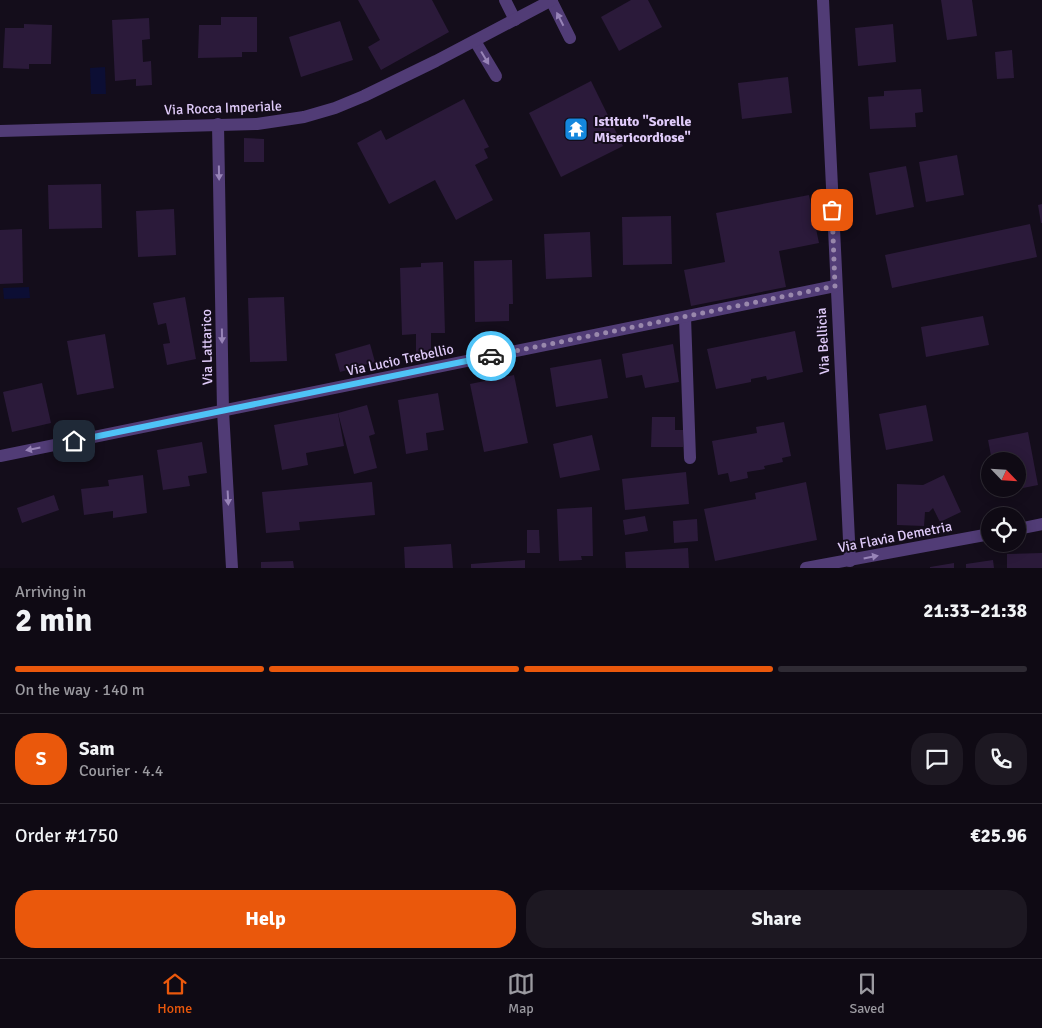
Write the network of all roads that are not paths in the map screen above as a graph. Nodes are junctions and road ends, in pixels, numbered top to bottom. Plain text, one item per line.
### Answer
1 (505, 0) edge
2 (551, 0) edge
3 (823, 0) edge
4 (515, 20) junction
5 (570, 38) dead end
6 (475, 41) junction
7 (496, 76) dead end
8 (218, 124) junction
9 (0, 131) edge
10 (835, 286) junction
11 (685, 317) junction
12 (223, 411) junction
13 (0, 456) edge
14 (690, 458) dead end
15 (1042, 524) edge
16 (1026, 527) edge
17 (981, 536) edge
18 (850, 561) junction
19 (232, 568) edge
20 (806, 568) edge

1 - 4 street
2 - 4 street, Via Rocca Imperiale
5 -> 2 street
3 - 10 street, Via Bellicia
4 - 6 street, Via Rocca Imperiale
6 -> 7 street
6 - 8 street, Via Rocca Imperiale
8 - 9 street, Via Rocca Imperiale
8 -> 12 street, Via Lattarico
10 - 11 street, Via Lucio Trebellio
10 - 18 street, Via Bellicia
11 - 12 street, Via Lucio Trebellio
11 - 14 street
12 -> 13 street, Via Lucio Trebellio
12 -> 19 street, Via Lattarico
15 - 16 street
18 -> 17 street, Via Flavia Demetria
18 - 20 street, Via Flavia Demetria

